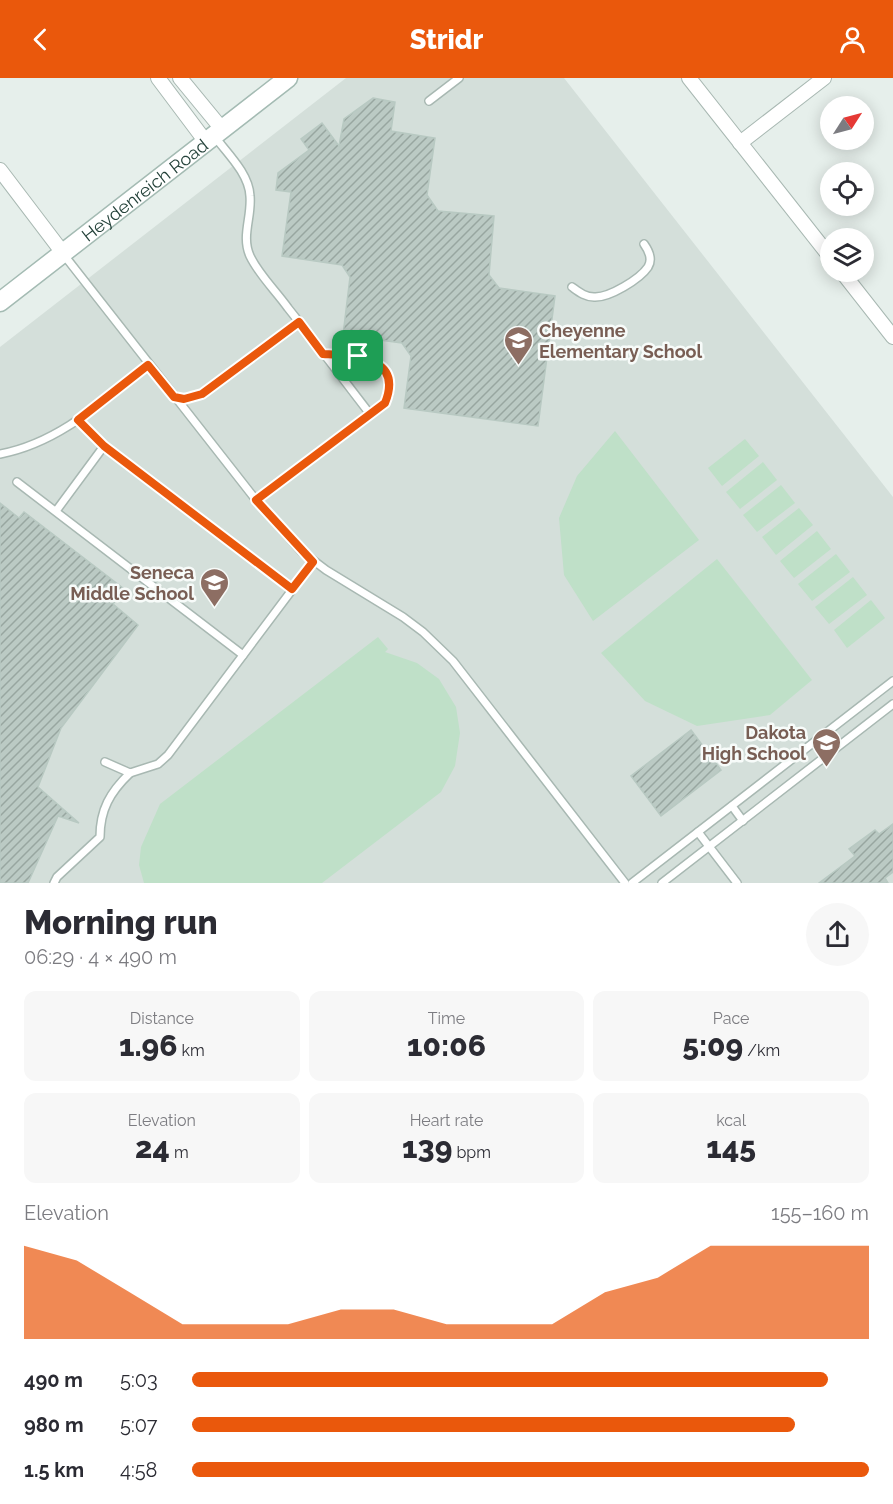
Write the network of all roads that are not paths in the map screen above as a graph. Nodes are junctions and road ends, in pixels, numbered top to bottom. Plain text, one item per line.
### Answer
1 (158, 78) edge
2 (180, 78) edge
3 (288, 78) edge
4 (459, 78) edge
5 (689, 78) edge
6 (824, 78) edge
7 (429, 101) dead end
8 (214, 136) junction
9 (741, 143) junction
10 (0, 170) edge
11 (644, 244) dead end
12 (820, 244) edge
13 (63, 253) junction
14 (850, 282) edge
15 (572, 288) dead end
16 (0, 302) edge
17 (299, 322) junction
18 (893, 337) edge
19 (323, 354) junction
20 (148, 365) junction
21 (174, 397) junction
22 (370, 414) junction
23 (78, 420) junction
24 (104, 446) junction
25 (0, 454) edge
26 (17, 482) dead end
27 (256, 500) junction
28 (56, 511) junction
29 (313, 562) junction
30 (292, 589) junction
31 (243, 655) junction
32 (893, 681) edge
33 (893, 704) edge
34 (105, 762) dead end
35 (130, 773) junction
36 (732, 806) junction
37 (743, 821) junction
38 (698, 832) junction
39 (710, 847) junction
40 (54, 883) edge
41 (625, 883) edge
42 (632, 883) edge
43 (662, 883) edge
44 (737, 883) edge

1 - 8 street
2 - 8 street
3 - 8 street, Heydenreich Road
4 - 7 lane
5 - 9 street
6 - 9 street
8 - 13 street, Heydenreich Road
8 - 17 lane
9 - 12 street
10 - 13 street
11 - 15 lane
13 - 16 street, Heydenreich Road
13 - 20 lane
14 - 18 street
17 - 19 lane
17 - 21 lane
19 - 22 lane
19 - 22 lane
20 - 21 lane
20 - 23 lane
21 - 27 lane
22 - 27 lane
23 - 24 lane
23 - 25 lane
24 - 28 lane
24 - 30 lane
26 - 28 lane
27 - 29 lane
28 - 31 lane
29 - 30 lane
29 - 41 lane
30 - 31 lane
31 - 35 lane
32 - 36 lane
33 - 37 lane
34 - 35 lane
35 - 40 lane
36 - 37 lane
36 - 38 lane
37 - 39 lane
38 - 39 lane
38 - 42 lane
39 - 43 lane
39 - 44 lane

